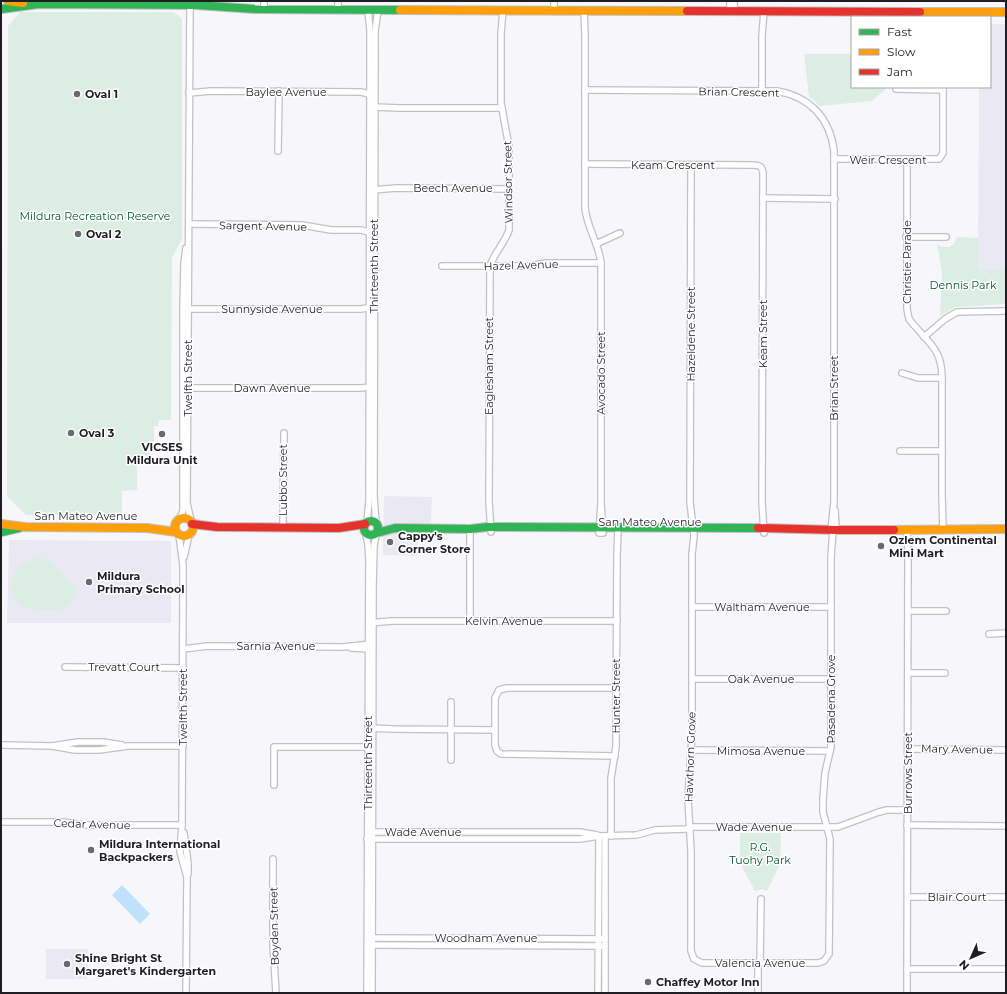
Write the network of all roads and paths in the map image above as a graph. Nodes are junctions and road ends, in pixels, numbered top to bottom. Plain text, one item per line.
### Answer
1 (8, 1) edge
2 (554, 1) edge
3 (730, 1) edge
4 (734, 1) edge
5 (39, 4) junction
6 (187, 4) edge
7 (264, 5) edge
8 (340, 5) edge
9 (2, 8) edge
10 (368, 10) junction
11 (378, 10) junction
12 (501, 10) junction
13 (554, 10) junction
14 (586, 10) junction
15 (732, 11) junction
16 (762, 11) junction
17 (1006, 12) edge
18 (943, 14) edge
19 (943, 88) edge
20 (896, 89) dead end
21 (585, 90) junction
22 (189, 91) junction
23 (279, 91) junction
24 (762, 91) junction
25 (373, 92) junction
26 (502, 108) junction
27 (372, 109) junction
28 (278, 152) dead end
29 (834, 159) junction
30 (907, 160) junction
31 (585, 164) junction
32 (691, 165) junction
33 (761, 166) joint
34 (372, 188) junction
35 (509, 188) junction
36 (763, 198) junction
37 (835, 199) junction
38 (190, 224) junction
39 (372, 230) junction
40 (620, 233) dead end
41 (508, 234) joint
42 (906, 237) junction
43 (946, 237) dead end
44 (596, 244) junction
45 (601, 263) junction
46 (442, 266) dead end
47 (490, 266) junction
48 (834, 274) joint
49 (186, 309) junction
50 (372, 309) junction
51 (1006, 311) edge
52 (924, 337) junction
53 (902, 373) dead end
54 (942, 378) junction
55 (185, 388) junction
56 (372, 389) junction
57 (284, 433) dead end
58 (900, 451) dead end
59 (942, 451) junction
60 (178, 520) junction
61 (366, 523) junction
62 (1, 528) edge
63 (147, 528) junction
64 (191, 528) junction
65 (283, 528) junction
66 (339, 528) junction
67 (376, 528) junction
68 (470, 529) junction
69 (489, 529) junction
70 (1006, 529) edge
71 (601, 530) junction
72 (617, 530) junction
73 (691, 530) junction
74 (833, 530) junction
75 (909, 530) junction
76 (941, 530) junction
77 (965, 530) junction
78 (762, 531) junction
79 (178, 533) junction
80 (365, 533) junction
81 (1006, 533) edge
82 (183, 565) junction
83 (692, 607) junction
84 (831, 607) junction
85 (908, 611) junction
86 (946, 611) dead end
87 (371, 621) junction
88 (470, 621) junction
89 (617, 621) junction
90 (1006, 633) edge
91 (989, 634) dead end
92 (183, 646) junction
93 (371, 647) junction
94 (65, 667) dead end
95 (183, 668) junction
96 (908, 673) junction
97 (945, 673) dead end
98 (692, 679) junction
99 (831, 679) junction
100 (617, 688) junction
101 (451, 702) dead end
102 (370, 730) junction
103 (451, 730) junction
104 (494, 730) junction
105 (1, 745) edge
106 (183, 746) junction
107 (370, 747) junction
108 (908, 748) junction
109 (691, 750) junction
110 (1006, 750) edge
111 (830, 751) junction
112 (615, 756) junction
113 (451, 760) dead end
114 (274, 785) dead end
115 (908, 810) junction
116 (1, 822) edge
117 (182, 825) junction
118 (908, 825) junction
119 (1006, 826) edge
120 (827, 827) junction
121 (690, 828) junction
122 (370, 832) junction
123 (605, 836) junction
124 (370, 839) junction
125 (273, 859) dead end
126 (908, 897) junction
127 (1006, 897) edge
128 (761, 899) dead end
129 (370, 938) junction
130 (598, 939) junction
131 (605, 939) junction
132 (370, 945) junction
133 (598, 946) junction
134 (605, 946) junction
135 (694, 959) joint
136 (826, 960) joint
137 (759, 963) junction
138 (907, 969) junction
139 (1006, 969) edge
140 (186, 993) edge
141 (276, 993) edge
142 (367, 993) edge
143 (372, 993) edge
144 (598, 993) edge
145 (605, 993) edge
146 (758, 993) edge
147 (907, 993) edge

1 - 5 street
2 - 13 street
3 - 15 street
4 - 15 street
5 - 6 street
5 - 9 street
6 - 7 street
6 - 22 street, Twelfth Street
7 - 8 street
8 - 10 street
10 - 11 street
10 - 25 street, Thirteenth Street
11 - 12 street
11 - 25 street, Thirteenth Street
12 - 13 street
12 - 26 street, Windsor Street
13 - 14 street
14 - 15 street
14 - 21 street, Avocado Street
15 - 16 street
16 - 18 street
16 - 24 street
17 - 18 street
19 - 20 street
19 - 30 street, Weir Crescent
21 - 24 street, Brian Crescent
21 - 31 street, Avocado Street
22 - 23 street, Baylee Avenue
22 - 38 street, Twelfth Street
23 - 25 street, Baylee Avenue
23 - 28 street
24 - 29 street, Brian Crescent
25 - 27 street, Thirteenth Street
26 - 27 street
26 - 35 street, Windsor Street
27 - 34 street, Thirteenth Street
29 - 30 street, Weir Crescent
29 - 37 street, Brian Crescent
30 - 42 street, Christie Parade
31 - 32 street, Keam Crescent
31 - 44 street, Avocado Street
32 - 33 street, Keam Crescent
32 - 73 street, Hazeldene Street
33 - 36 street, Keam Street
34 - 35 street, Beech Avenue
34 - 39 street, Thirteenth Street
35 - 41 street, Windsor Street
36 - 37 street
36 - 78 street, Keam Street
37 - 48 street, Brian Crescent
38 - 39 street, Sargent Avenue
38 - 49 street, Twelfth Street
39 - 50 street, Thirteenth Street
40 - 44 street
41 - 47 street, Eaglesham Street
42 - 43 street
42 - 52 street, Christie Parade
44 - 45 street, Avocado Street
45 - 47 street, Hazel Avenue
45 - 71 street, Avocado Street
46 - 47 street, Hazel Avenue
47 - 69 street, Eaglesham Street
48 - 74 street, Brian Street
49 - 50 street, Sunnyside Avenue
49 - 55 street, Twelfth Street
50 - 56 street, Thirteenth Street
51 - 52 street
52 - 54 street, Christie Parade
53 - 54 street
54 - 59 street, Christie Parade
55 - 56 street, Dawn Avenue
55 - 60 street, Twelfth Street
55 - 64 street, Twelfth Street
56 - 61 street, Thirteenth Street
56 - 67 street, Thirteenth Street
57 - 65 street, Lubbo Street
58 - 59 street
59 - 76 street, Christie Parade
60 - 63 street, San Mateo Avenue
60 - 64 street
60 - 79 street
61 - 66 street
61 - 67 street
61 - 80 street
62 - 63 street, San Mateo Avenue
63 - 79 street, San Mateo Avenue
64 - 65 street
64 - 79 street
64 - 82 street, Twelfth Street
65 - 66 street
66 - 80 street
67 - 68 street, San Mateo Avenue
67 - 80 street
67 - 87 street, Thirteenth Street
68 - 69 street, San Mateo Avenue
68 - 88 street
69 - 71 street, San Mateo Avenue
70 - 77 street, San Mateo Avenue
71 - 72 street, San Mateo Avenue
72 - 73 street, San Mateo Avenue
72 - 89 street, Hunter Street
73 - 78 street, San Mateo Avenue
73 - 83 street, Hawthorn Grove
74 - 75 street, San Mateo Avenue
74 - 78 street, San Mateo Avenue
74 - 84 street, Pasadena Grove
75 - 76 street, San Mateo Avenue
75 - 85 street, Burrows Street
76 - 77 street, San Mateo Avenue
77 - 81 street, San Mateo Avenue
79 - 82 street, Twelfth Street
80 - 87 street, Thirteenth Street
82 - 92 street, Twelfth Street
83 - 84 street, Waltham Avenue
83 - 98 street, Hawthorn Grove
84 - 99 street, Pasadena Grove
85 - 86 street
85 - 96 street, Burrows Street
87 - 88 street, Kelvin Avenue
87 - 93 street, Thirteenth Street
88 - 89 street, Kelvin Avenue
89 - 100 street, Hunter Street
90 - 91 street
92 - 93 street, Sarnia Avenue
92 - 95 street, Twelfth Street
93 - 102 street, Thirteenth Street
94 - 95 street, Trevatt Court
95 - 106 street, Twelfth Street
96 - 97 street
96 - 108 street, Burrows Street
98 - 99 street, Oak Avenue
98 - 109 street, Hawthorn Grove
99 - 111 street, Pasadena Grove
100 - 104 street
100 - 112 street, Hunter Street
101 - 103 street
102 - 103 street
102 - 107 street, Thirteenth Street
103 - 104 street
103 - 113 street
104 - 112 street
105 - 106 street
106 - 117 street, Twelfth Street
107 - 114 street
107 - 122 street, Thirteenth Street
108 - 110 street, Mary Avenue
108 - 115 street, Burrows Street
109 - 111 street, Mimosa Avenue
109 - 121 street, Hawthorn Grove
111 - 120 street, Pasadena Grove
112 - 123 street, Hunter Street
115 - 118 street, Burrows Street
115 - 120 street, Wade Avenue
116 - 117 street, Cedar Avenue
117 - 140 street, Twelfth Street
118 - 119 street
118 - 126 street, Burrows Street
120 - 121 street, Wade Avenue
120 - 136 street, Pasadena Grove
121 - 123 street, Wade Avenue
121 - 135 street, Hawthorn Grove
122 - 123 street, Wade Avenue
122 - 124 street, Thirteenth Street
123 - 124 street, Wade Avenue
123 - 130 street, Hunter Street
123 - 131 street, Hunter Street
124 - 129 street, Thirteenth Street
125 - 141 street, Boyden Street
126 - 127 street, Blair Court
126 - 138 street, Burrows Street
128 - 137 street
129 - 130 street, Woodham Avenue
129 - 132 street, Thirteenth Street
130 - 131 street, Woodham Avenue
130 - 133 street, Hunter Street
131 - 134 street, Hunter Street
132 - 133 street, Woodham Avenue
132 - 142 street, Thirteenth Street
132 - 143 street, Thirteenth Street
133 - 134 street, Woodham Avenue
133 - 144 street, Hunter Street
134 - 145 street, Hunter Street
135 - 137 street, Valencia Avenue
136 - 137 street, Valencia Avenue
137 - 146 street
138 - 139 street
138 - 147 street, Burrows Street

